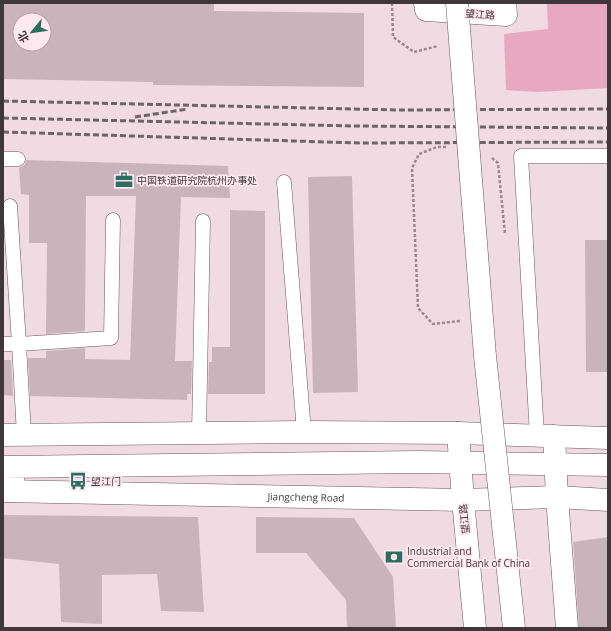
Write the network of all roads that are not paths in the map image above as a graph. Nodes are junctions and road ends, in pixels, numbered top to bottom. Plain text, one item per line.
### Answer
1 (425, 3) edge
2 (457, 3) edge
3 (505, 3) edge
4 (608, 156) edge
5 (3, 159) edge
6 (18, 159) dead end
7 (284, 182) dead end
8 (10, 206) dead end
9 (113, 220) dead end
10 (203, 221) dead end
11 (3, 344) edge
12 (19, 344) junction
13 (304, 432) junction
14 (199, 433) junction
15 (458, 433) junction
16 (13, 435) edge
17 (546, 436) junction
18 (608, 438) edge
19 (460, 462) junction
20 (556, 464) junction
21 (608, 465) edge
22 (8, 467) edge
23 (8, 491) edge
24 (558, 497) junction
25 (462, 500) junction
26 (608, 500) edge
27 (475, 628) edge
28 (514, 628) edge
29 (567, 628) edge

1 - 3 street, 望江路
2 - 28 street, bridge
4 - 17 lane
5 - 6 lane
7 - 13 lane
8 - 12 lane
9 - 12 lane
10 - 14 lane
11 - 12 lane
12 - 16 lane
13 - 14 street
13 - 15 street
14 - 16 street
15 - 17 street
15 - 19 street, 望江路
17 - 18 street
17 - 20 street
19 - 20 street
19 - 22 street
19 - 25 street, 望江路
20 - 21 street
20 - 24 street
22 - 23 street
23 - 25 street, Jiangcheng Road
24 - 25 street, Jiangcheng Road
24 - 26 street, Jiangcheng Road
24 - 29 street
25 - 27 street, 望江路

